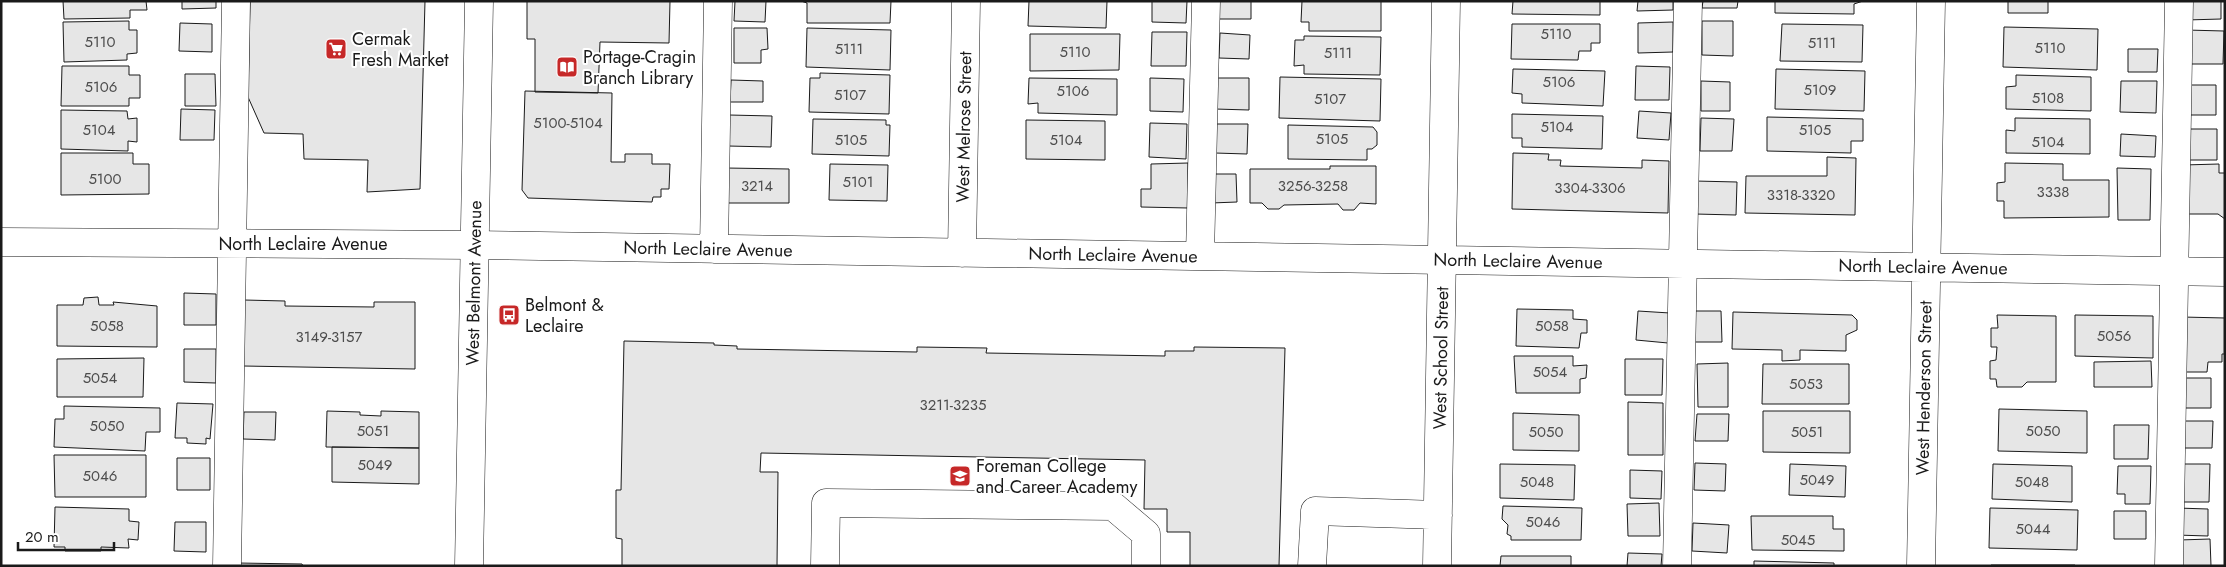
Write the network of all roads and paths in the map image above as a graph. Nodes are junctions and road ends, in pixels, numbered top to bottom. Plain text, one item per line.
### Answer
1 (236, 1) edge
2 (479, 1) edge
3 (718, 1) edge
4 (966, 1) edge
5 (1206, 1) edge
6 (1446, 1) edge
7 (1688, 1) edge
8 (1931, 1) edge
9 (2179, 1) edge
10 (1, 242) edge
11 (232, 243) junction
12 (474, 245) junction
13 (714, 249) junction
14 (962, 252) junction
15 (1200, 256) junction
16 (1443, 260) junction
17 (1683, 263) junction
18 (1926, 267) junction
19 (2174, 271) junction
20 (2225, 272) edge
21 (1438, 515) junction
22 (227, 566) edge
23 (469, 566) edge
24 (825, 566) edge
25 (1146, 566) edge
26 (1312, 566) edge
27 (1437, 566) edge
28 (1677, 566) edge
29 (1921, 566) edge
30 (2169, 566) edge

1 - 11 street
2 - 12 street, West Belmont Avenue
3 - 13 street
4 - 14 street, West Melrose Street
5 - 15 street
6 - 16 street, West School Street
7 - 17 street
8 - 18 street, West Henderson Street
9 - 19 street
10 - 11 street, North Leclaire Avenue
11 - 12 street, North Leclaire Avenue
11 - 22 street
12 - 13 street, North Leclaire Avenue
12 - 23 street, West Belmont Avenue
13 - 14 street, North Leclaire Avenue
14 - 15 street, North Leclaire Avenue
15 - 16 street, North Leclaire Avenue
16 - 17 street, North Leclaire Avenue
16 - 21 street, West School Street
17 - 18 street, North Leclaire Avenue
17 - 28 street
18 - 19 street, North Leclaire Avenue
18 - 29 street, West Henderson Street
19 - 20 street, North Leclaire Avenue
19 - 30 street
21 - 26 street
21 - 27 street, West School Street
24 - 25 street

